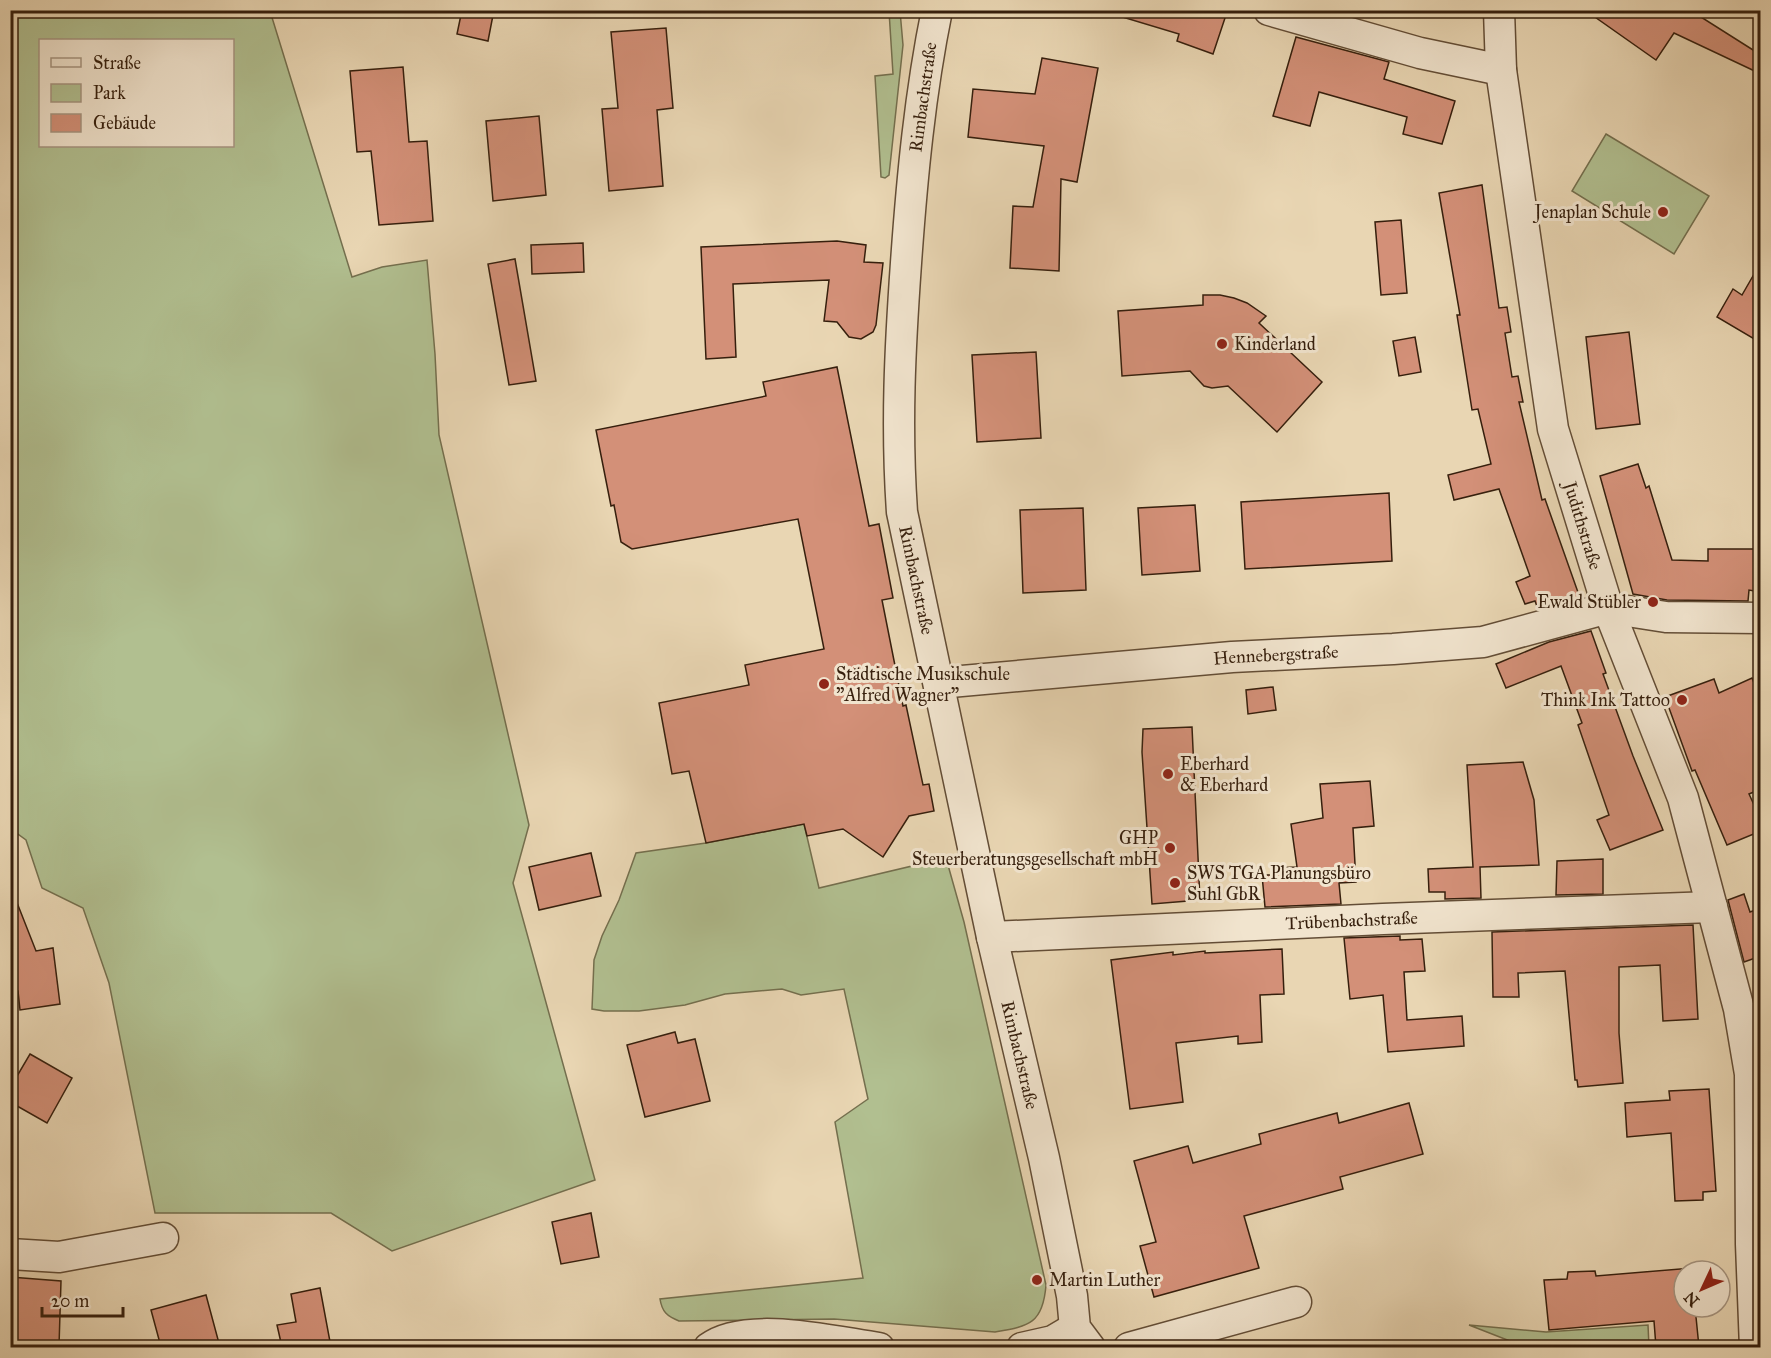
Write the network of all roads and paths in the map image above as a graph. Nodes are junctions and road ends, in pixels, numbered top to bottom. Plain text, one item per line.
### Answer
1 (937, 10) edge
2 (1269, 10) edge
3 (1499, 10) edge
4 (1501, 70) junction
5 (1608, 608) junction
6 (1761, 618) edge
7 (939, 683) junction
8 (1712, 907) junction
9 (992, 937) junction
10 (1756, 1130) edge
11 (163, 1238) dead end
12 (10, 1254) edge
13 (1296, 1302) dead end
14 (1083, 1337) edge
15 (709, 1347) edge
16 (879, 1347) edge
17 (1022, 1347) edge
18 (1129, 1347) edge
19 (1755, 1347) edge

1 - 7 street, Rimbachstraße
2 - 4 street
3 - 4 street, Judithstraße
4 - 5 street, Judithstraße
5 - 6 street
5 - 7 street, Hennebergstraße
5 - 8 street, Judithstraße
7 - 9 street, Rimbachstraße
8 - 9 street, Trübenbachstraße
8 - 10 street, Judithstraße
9 - 14 street, Rimbachstraße
10 - 19 street, Judithstraße
11 - 12 street
13 - 18 street
14 - 17 street
15 - 16 street

